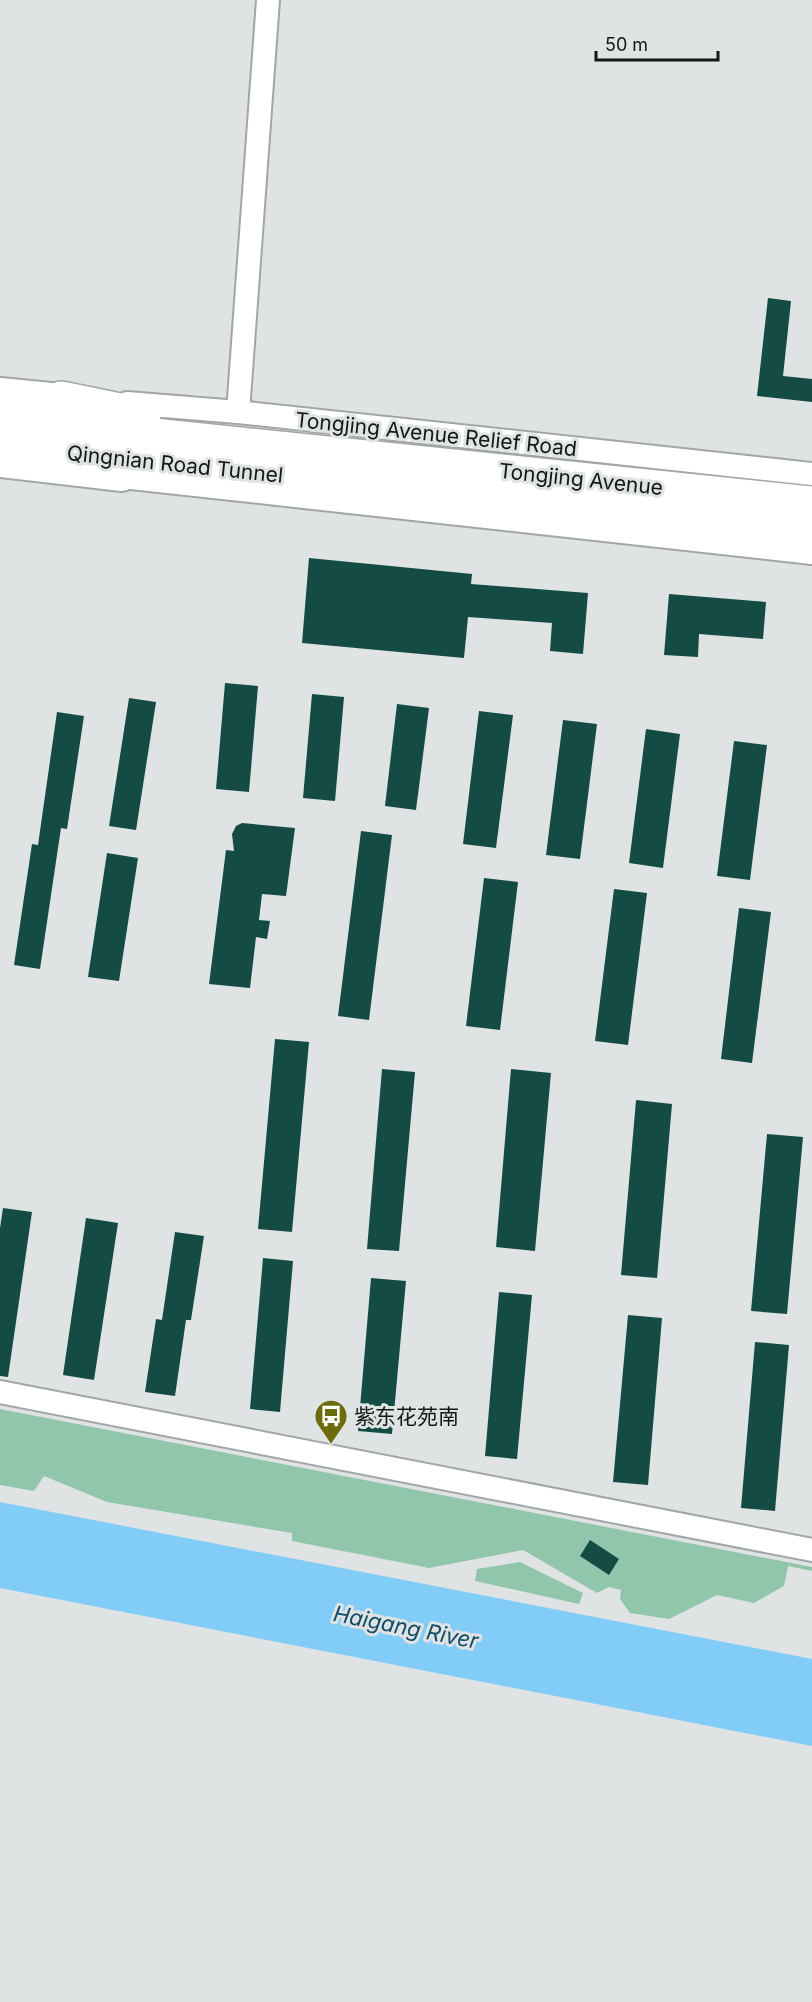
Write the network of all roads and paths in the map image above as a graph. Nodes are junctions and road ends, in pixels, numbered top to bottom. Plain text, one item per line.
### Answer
1 (268, 0) edge
2 (0, 392) edge
3 (60, 398) junction
4 (238, 412) junction
5 (0, 419) edge
6 (0, 445) edge
7 (0, 463) edge
8 (350, 469) junction
9 (812, 474) edge
10 (122, 477) junction
11 (812, 503) edge
12 (812, 533) edge
13 (812, 553) edge
14 (0, 1392) edge
15 (812, 1550) edge

1 - 4 street
2 - 3 main road
3 - 4 street, Tongjing Avenue Relief Road
3 - 8 highway
4 - 9 street, Tongjing Avenue Relief Road
5 - 8 highway, Qingnian Road Tunnel
6 - 8 highway, Qingnian Road Tunnel
7 - 10 main road
8 - 10 highway
8 - 11 highway, Tongjing Avenue
8 - 12 highway, Tongjing Avenue
10 - 13 street
14 - 15 street

